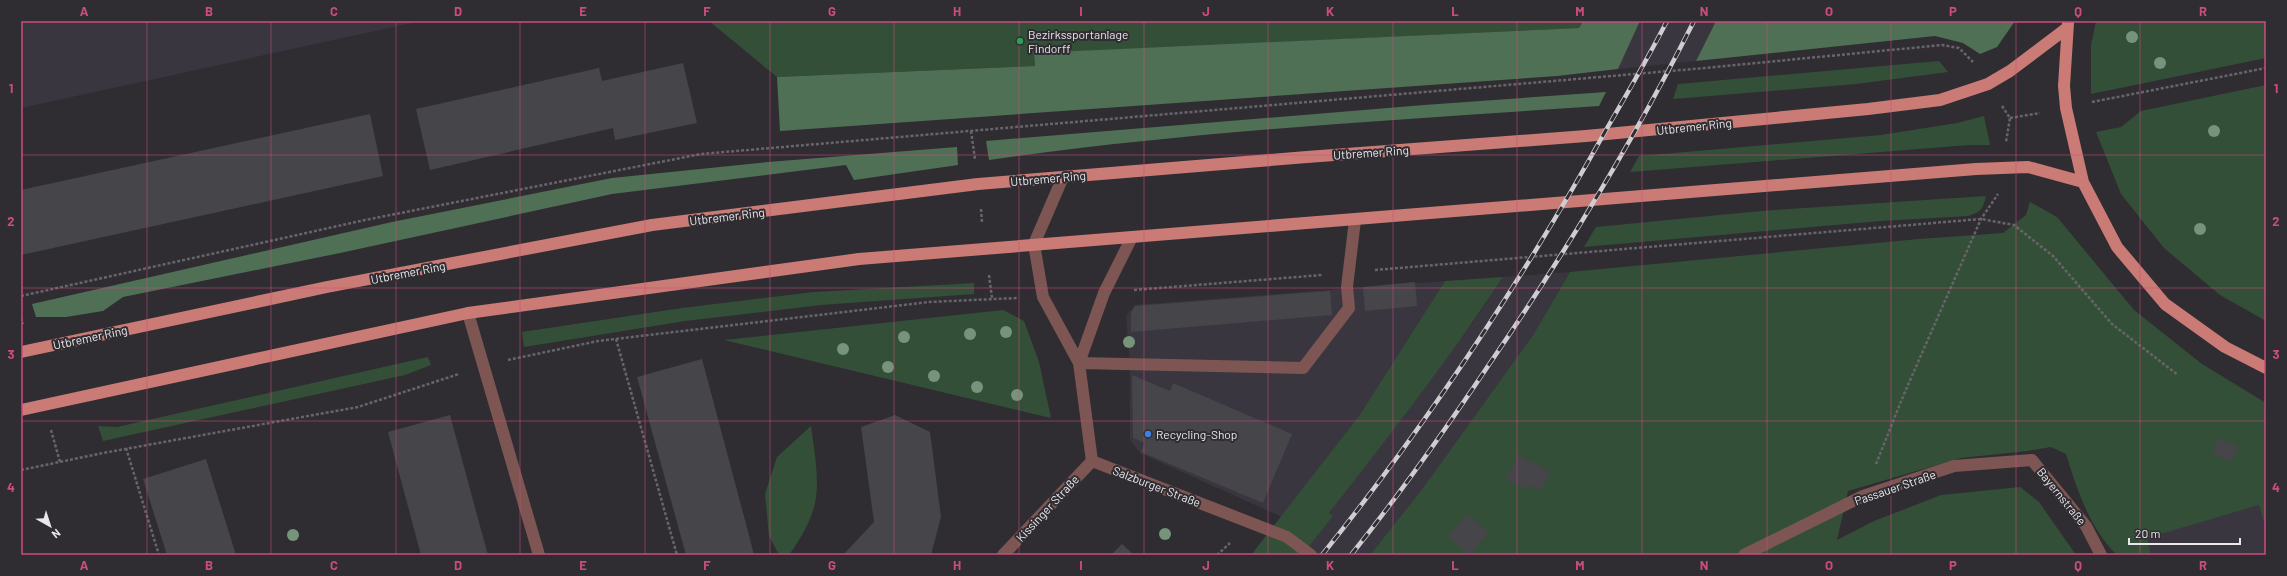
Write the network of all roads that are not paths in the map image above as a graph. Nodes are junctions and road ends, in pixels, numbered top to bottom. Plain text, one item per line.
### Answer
1 (2068, 24) edge
2 (1063, 177) junction
3 (2083, 182) junction
4 (1355, 220) junction
5 (1132, 237) junction
6 (1034, 244) junction
7 (468, 313) junction
8 (21, 352) edge
9 (1079, 363) junction
10 (2266, 368) edge
11 (21, 410) edge
12 (2032, 460) joint
13 (1092, 461) junction
14 (539, 555) edge
15 (1003, 555) edge
16 (1311, 555) edge
17 (1744, 555) edge
18 (2101, 555) edge

1 - 2 main road, Utbremer Ring
1 - 3 main road
2 - 6 street
2 - 8 main road, Utbremer Ring
3 - 4 main road
3 - 10 main road
4 - 5 main road
4 - 9 street
5 - 6 main road
5 - 9 street
6 - 7 main road
6 - 9 street
7 - 11 main road
7 - 14 street
9 - 13 street
12 - 17 street, Passauer Straße
12 - 18 street, Bayernstraße
13 - 15 street, Kissinger Straße
13 - 16 street, Salzburger Straße

